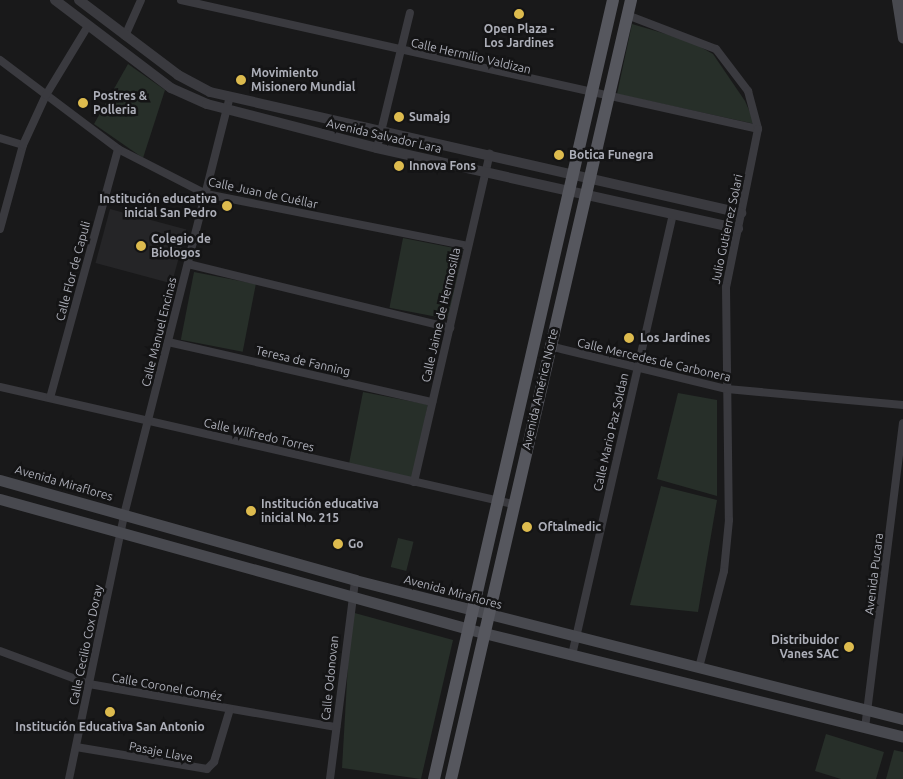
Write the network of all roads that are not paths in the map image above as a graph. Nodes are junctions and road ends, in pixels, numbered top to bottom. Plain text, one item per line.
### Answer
1 (56, 0) edge
2 (79, 0) edge
3 (141, 0) edge
4 (181, 0) edge
5 (613, 0) edge
6 (631, 0) edge
7 (896, 0) edge
8 (410, 13) dead end
9 (628, 15) junction
10 (88, 26) junction
11 (125, 36) junction
12 (903, 38) edge
13 (401, 51) junction
14 (0, 60) edge
15 (591, 94) junction
16 (46, 96) junction
17 (609, 96) junction
18 (230, 98) junction
19 (227, 111) junction
20 (758, 129) junction
21 (382, 130) junction
22 (0, 138) edge
23 (23, 145) junction
24 (377, 148) junction
25 (118, 150) junction
26 (490, 154) junction
27 (485, 172) junction
28 (573, 173) junction
29 (590, 177) junction
30 (569, 189) junction
31 (585, 193) junction
32 (206, 194) junction
33 (742, 213) junction
34 (673, 214) junction
35 (0, 229) edge
36 (738, 229) junction
37 (468, 246) junction
38 (188, 264) junction
39 (450, 328) junction
40 (168, 342) junction
41 (550, 346) junction
42 (637, 368) junction
43 (0, 387) edge
44 (727, 389) junction
45 (50, 398) junction
46 (432, 402) junction
47 (903, 405) edge
48 (148, 421) junction
49 (903, 423) edge
50 (0, 480) edge
51 (414, 482) junction
52 (0, 499) edge
53 (498, 501) junction
54 (513, 504) junction
55 (124, 515) junction
56 (121, 532) junction
57 (355, 580) junction
58 (350, 596) junction
59 (472, 611) junction
60 (488, 615) junction
61 (468, 629) junction
62 (484, 633) junction
63 (576, 637) junction
64 (0, 652) edge
65 (572, 655) junction
66 (704, 669) junction
67 (89, 684) junction
68 (704, 688) junction
69 (230, 709) junction
70 (870, 711) junction
71 (903, 719) edge
72 (336, 727) junction
73 (865, 728) junction
74 (903, 737) edge
75 (76, 747) junction
76 (69, 779) edge
77 (330, 779) edge
78 (434, 779) edge
79 (451, 779) edge

1 - 10 street, Avenida Salvador Lara
2 - 11 street, Avenida Salvador Lara
3 - 11 street
4 - 13 street, Calle Hermilio Valdizan
5 - 15 main road, Avenida América Norte
6 - 9 main road, Avenida América Norte
7 - 12 main road
8 - 13 street
9 - 17 main road, Avenida América Norte
9 - 20 street, Julio Gutierrez Solari
10 - 16 street
10 - 19 street, Avenida Salvador Lara
11 - 18 street, Avenida Salvador Lara
13 - 15 street, Calle Hermilio Valdizan
13 - 21 street
14 - 16 street, Calle Juan de Cuéllar
15 - 17 street, Calle Hermilio Valdizan
15 - 28 main road, Avenida América Norte
16 - 23 street
16 - 25 street, Calle Juan de Cuéllar
17 - 20 street, Calle Hermilio Valdizan
17 - 29 main road, Avenida América Norte
18 - 19 street, Calle Manuel Encinas
18 - 21 street, Avenida Salvador Lara
19 - 24 street, Avenida Salvador Lara
19 - 32 street, Calle Manuel Encinas
20 - 33 street, Julio Gutierrez Solari
21 - 24 street
21 - 26 street, Avenida Salvador Lara
22 - 23 street
23 - 35 street
24 - 27 street, Avenida Salvador Lara
25 - 32 street, Calle Juan de Cuéllar
25 - 45 street, Calle Flor de Capuli
26 - 27 street, Calle Jaime de Hermosilla
26 - 28 street, Avenida Salvador Lara
27 - 30 street, Avenida Salvador Lara
27 - 37 street, Calle Jaime de Hermosilla
28 - 29 street, Avenida Salvador Lara
28 - 30 main road, Avenida América Norte
29 - 31 main road, Avenida América Norte
29 - 33 street, Avenida Salvador Lara
30 - 31 street, Avenida Salvador Lara
30 - 53 main road, Avenida América Norte
31 - 34 street, Avenida Salvador Lara
31 - 41 main road, Avenida América Norte
32 - 37 street, Calle Juan de Cuéllar
32 - 38 street, Calle Manuel Encinas
33 - 36 street, Julio Gutierrez Solari
34 - 36 street, Avenida Salvador Lara
34 - 42 street, Calle Mario Paz Soldan
36 - 44 street, Julio Gutierrez Solari
37 - 39 street, Calle Jaime de Hermosilla
38 - 39 street
38 - 40 street, Calle Manuel Encinas
39 - 46 street, Calle Jaime de Hermosilla
40 - 46 street, Teresa de Fanning
40 - 48 street, Calle Manuel Encinas
41 - 42 street, Calle Mercedes de Carbonera
41 - 54 main road, Avenida América Norte
42 - 44 street, Calle Mercedes de Carbonera
42 - 63 street, Calle Mario Paz Soldan
43 - 45 street, Calle Wilfredo Torres
44 - 47 street, Calle Mercedes de Carbonera
44 - 66 street, Julio Gutierrez Solari
45 - 48 street, Calle Wilfredo Torres
46 - 51 street, Calle Jaime de Hermosilla
48 - 51 street, Calle Wilfredo Torres
48 - 55 street, Calle Manuel Encinas
49 - 70 street, Avenida Pucara
50 - 55 main road, Avenida Miraflores
51 - 53 street, Calle Wilfredo Torres
52 - 56 main road
53 - 54 street, Calle Wilfredo Torres
53 - 59 main road, Avenida América Norte
54 - 60 main road, Avenida América Norte
55 - 56 street, Calle Cecilio Cox Doray
55 - 57 main road, Avenida Miraflores
56 - 58 main road
56 - 67 street, Calle Cecilio Cox Doray
57 - 58 street, Calle Odonovan
57 - 59 main road, Avenida Miraflores
58 - 61 main road
58 - 72 street, Calle Odonovan
59 - 60 main road, Avenida Miraflores
59 - 61 main road, Avenida América Norte
60 - 62 main road, Avenida América Norte
60 - 63 main road, Avenida Miraflores
61 - 62 main road
61 - 78 main road, Avenida América Norte
62 - 65 main road
62 - 79 main road, Avenida América Norte
63 - 65 street, Calle Mario Paz Soldan
63 - 66 main road, Avenida Miraflores
64 - 67 street, Calle Coronel Goméz
65 - 68 main road
66 - 68 main road
66 - 70 main road, Avenida Miraflores
67 - 69 street, Calle Coronel Goméz
67 - 75 street, Calle Cecilio Cox Doray
68 - 73 main road
69 - 72 street, Calle Coronel Goméz
69 - 75 street, Pasaje Llave
70 - 71 main road, Avenida Miraflores
70 - 73 street, Avenida Pucara
72 - 77 street, Calle Odonovan
73 - 74 main road
75 - 76 street, Calle Cecilio Cox Doray

